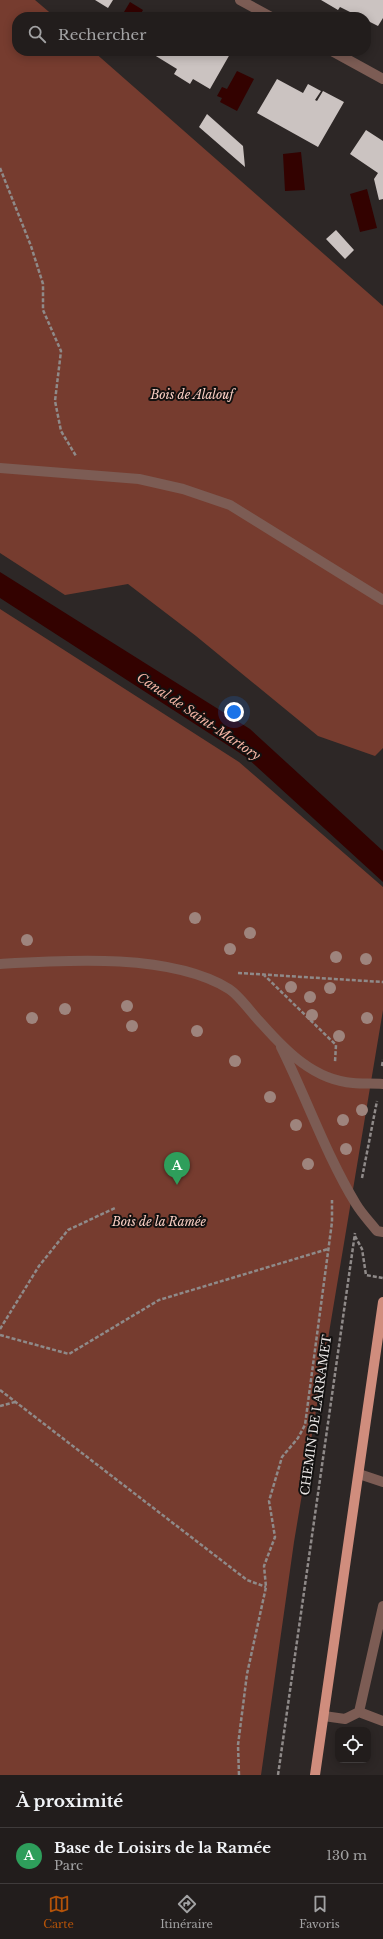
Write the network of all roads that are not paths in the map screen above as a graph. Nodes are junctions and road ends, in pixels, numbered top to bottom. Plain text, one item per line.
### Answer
1 (240, 0) edge
2 (262, 12) edge
3 (341, 56) edge
4 (383, 79) edge
5 (0, 468) edge
6 (383, 600) edge
7 (0, 964) edge
8 (280, 1044) junction
9 (382, 1084) edge
10 (383, 1232) edge
11 (383, 1302) edge
12 (359, 1474) junction
13 (383, 1482) edge
14 (383, 1606) edge
15 (360, 1712) junction
16 (324, 1716) junction
17 (383, 1721) edge
18 (315, 1775) edge

1 - 2 street
3 - 4 street
5 - 6 street
7 - 8 street
8 - 9 street
8 - 10 street
11 - 12 main road
12 - 13 street
12 - 16 main road
14 - 15 street
15 - 16 street
15 - 17 street
16 - 18 main road

